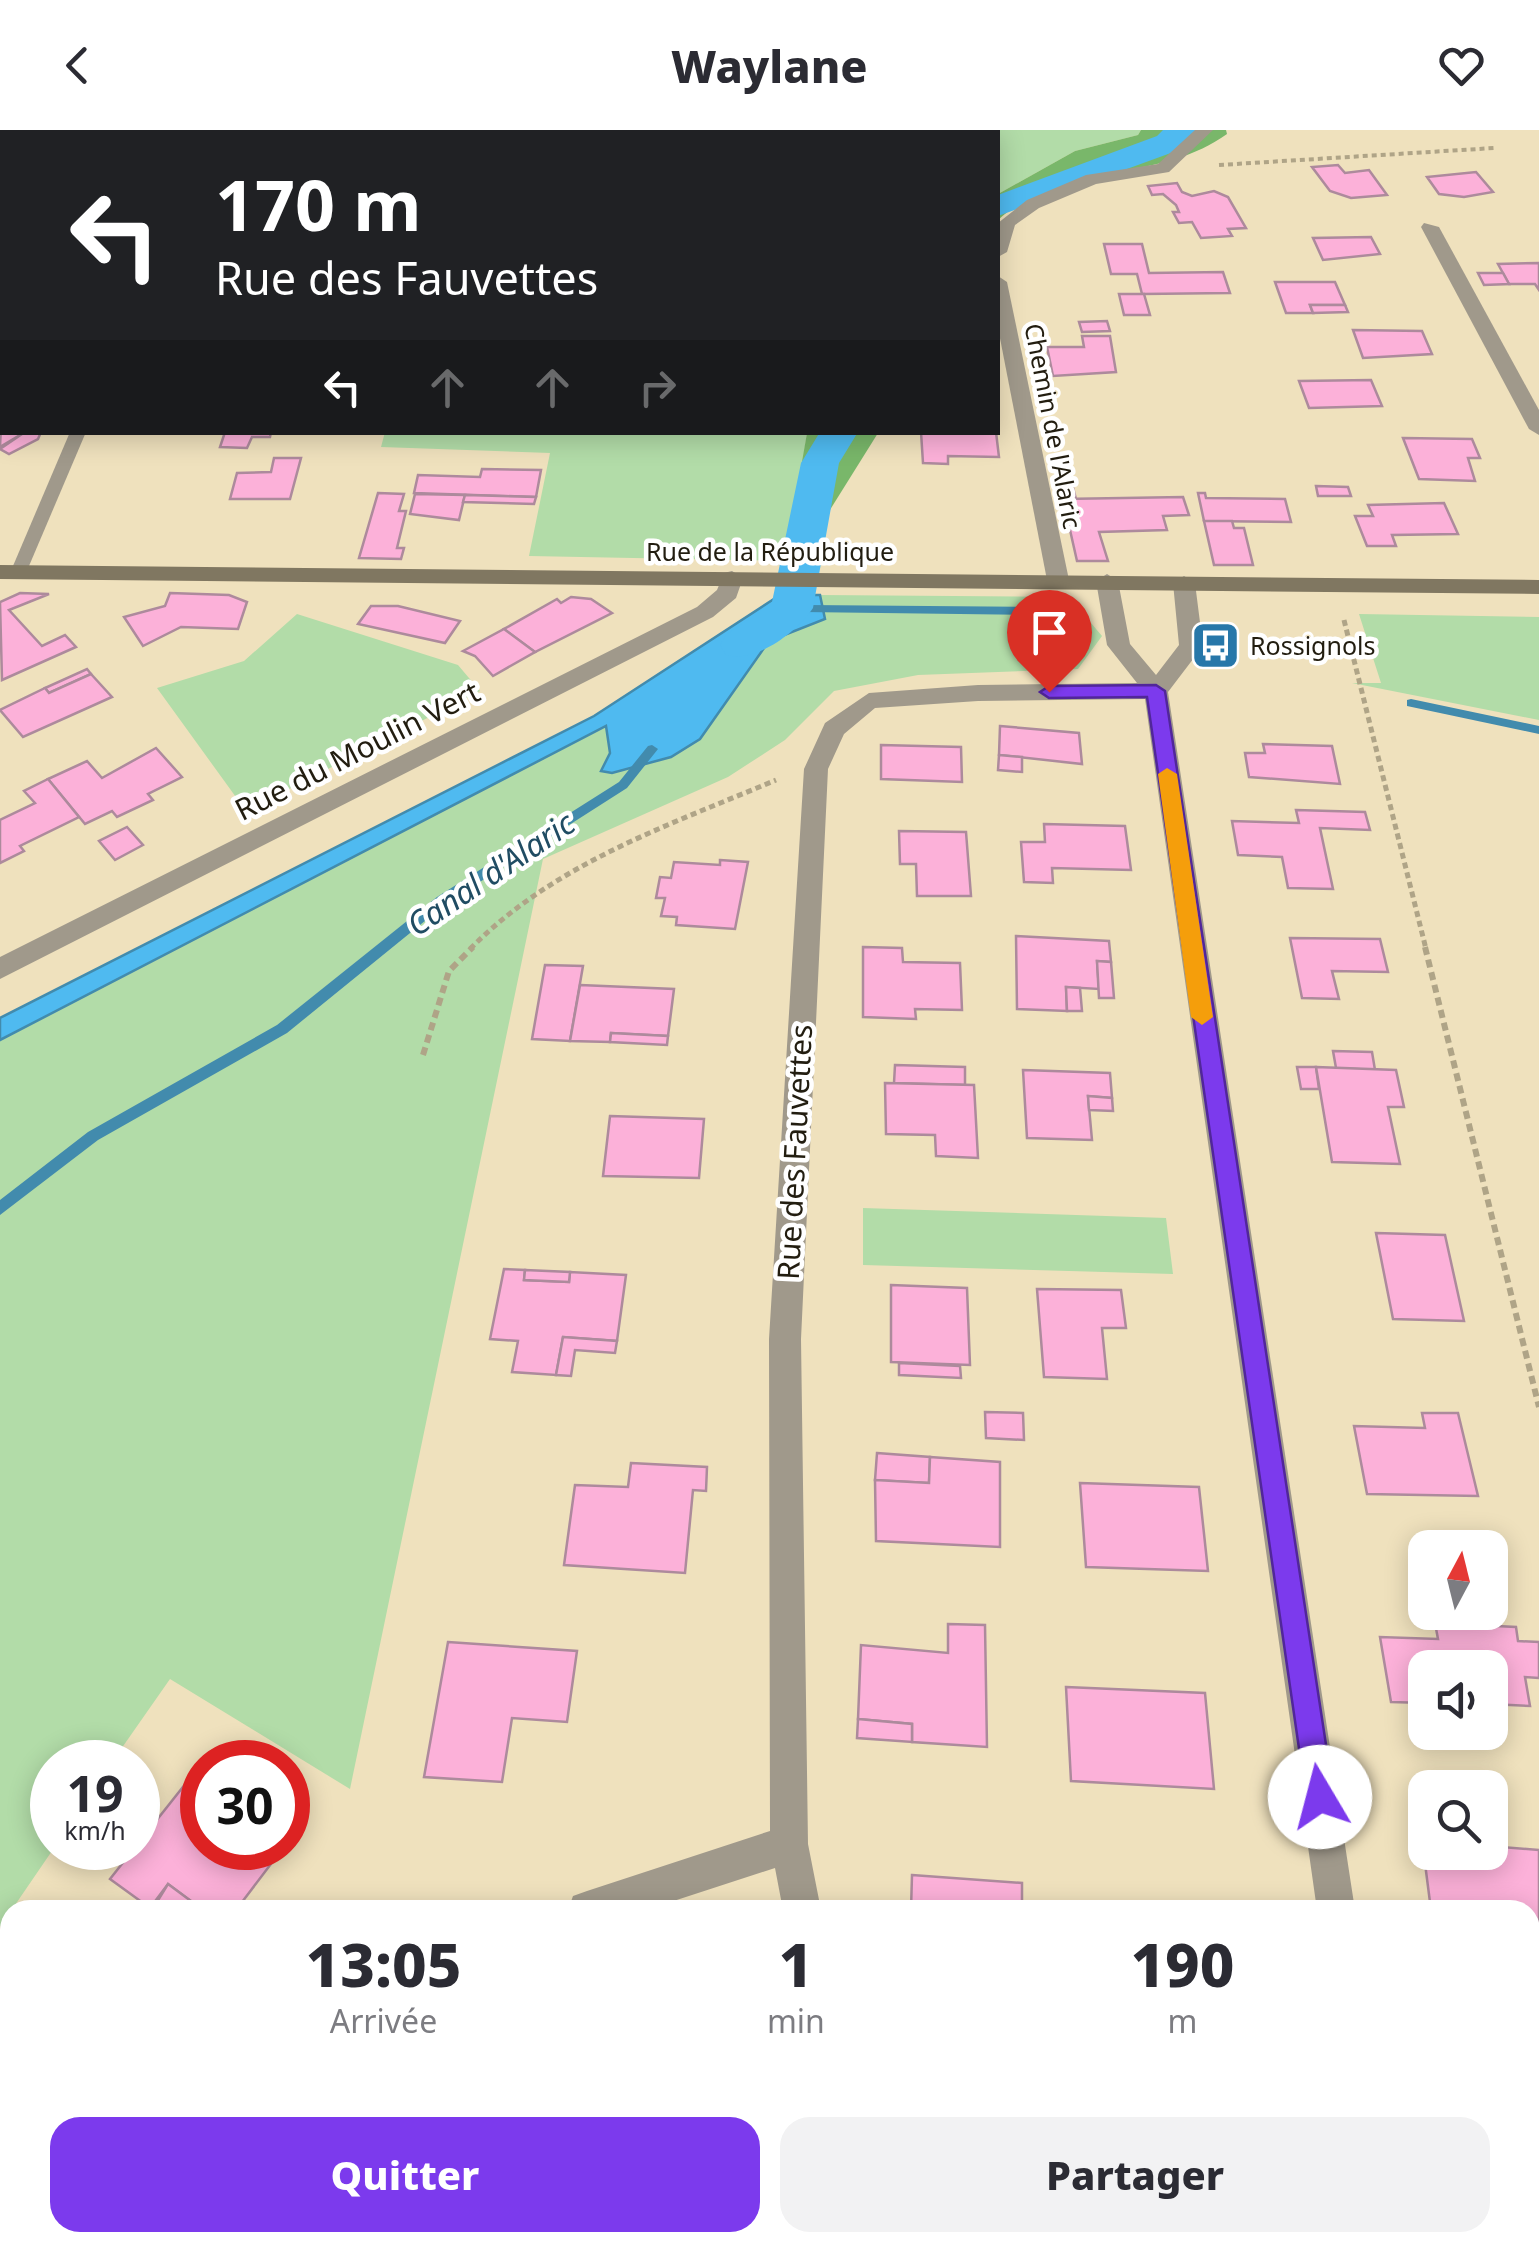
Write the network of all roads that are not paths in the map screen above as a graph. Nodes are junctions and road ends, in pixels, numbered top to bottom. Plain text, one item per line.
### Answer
1 (1205, 130) edge
2 (1430, 227) dead end
3 (1000, 246) edge
4 (1000, 292) edge
5 (1539, 429) edge
6 (77, 435) edge
7 (9, 572) edge
8 (732, 578) junction
9 (1058, 580) junction
10 (1107, 581) junction
11 (1184, 582) junction
12 (1539, 587) edge
13 (1156, 691) junction
14 (0, 969) edge
15 (789, 1844) junction
16 (618, 1900) edge
17 (800, 1900) edge
18 (1335, 1900) edge

1 - 3 street
2 - 5 street
4 - 9 street, Chemin de l'Alaric
6 - 7 lane
7 - 8 street, Rue de la République
8 - 9 street, Rue de la République
8 - 14 street, Rue du Moulin Vert
9 - 10 street, Rue de la République
10 - 11 street, Rue de la République
10 - 13 street
11 - 12 street, Rue de la République
11 - 13 street
13 - 15 street, Rue des Fauvettes
13 - 18 street
15 - 16 street
15 - 17 street, Rue des Fauvettes

